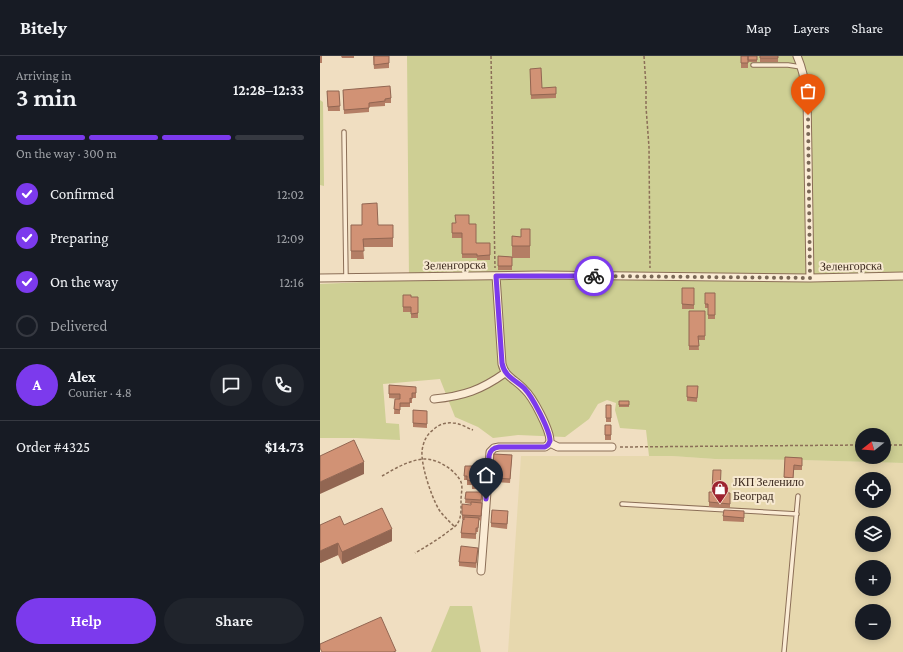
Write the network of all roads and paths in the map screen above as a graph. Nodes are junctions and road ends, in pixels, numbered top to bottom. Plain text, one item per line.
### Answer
1 (491, 56) edge
2 (644, 56) edge
3 (797, 56) edge
4 (753, 65) dead end
5 (802, 68) junction
6 (344, 132) dead end
7 (496, 276) junction
8 (650, 276) junction
9 (903, 276) edge
10 (320, 278) edge
11 (346, 278) junction
12 (810, 278) junction
13 (505, 373) junction
14 (434, 399) dead end
15 (473, 430) dead end
16 (550, 443) junction
17 (855, 445) edge
18 (891, 445) edge
19 (903, 445) edge
20 (612, 447) joint
21 (422, 458) junction
22 (382, 476) dead end
23 (798, 496) dead end
24 (622, 504) dead end
25 (796, 514) junction
26 (454, 527) junction
27 (415, 553) dead end
28 (481, 571) dead end
29 (784, 652) edge

1 - 7 path
2 - 8 path
3 - 5 street
4 - 5 lane
5 - 12 street
6 - 11 lane
7 - 8 street, Зеленгорска
7 - 11 street, Зеленгорска
7 - 13 street
8 - 12 street, Зеленгорска
9 - 12 street, Зеленгорска
10 - 11 street, Зеленгорска
13 - 14 street
13 - 16 street
15 - 21 path
16 - 20 street
16 - 28 street
17 - 20 path
18 - 19 path
21 - 22 path
21 - 26 path
21 - 26 path
23 - 25 lane
24 - 25 lane
25 - 29 lane
26 - 27 path

